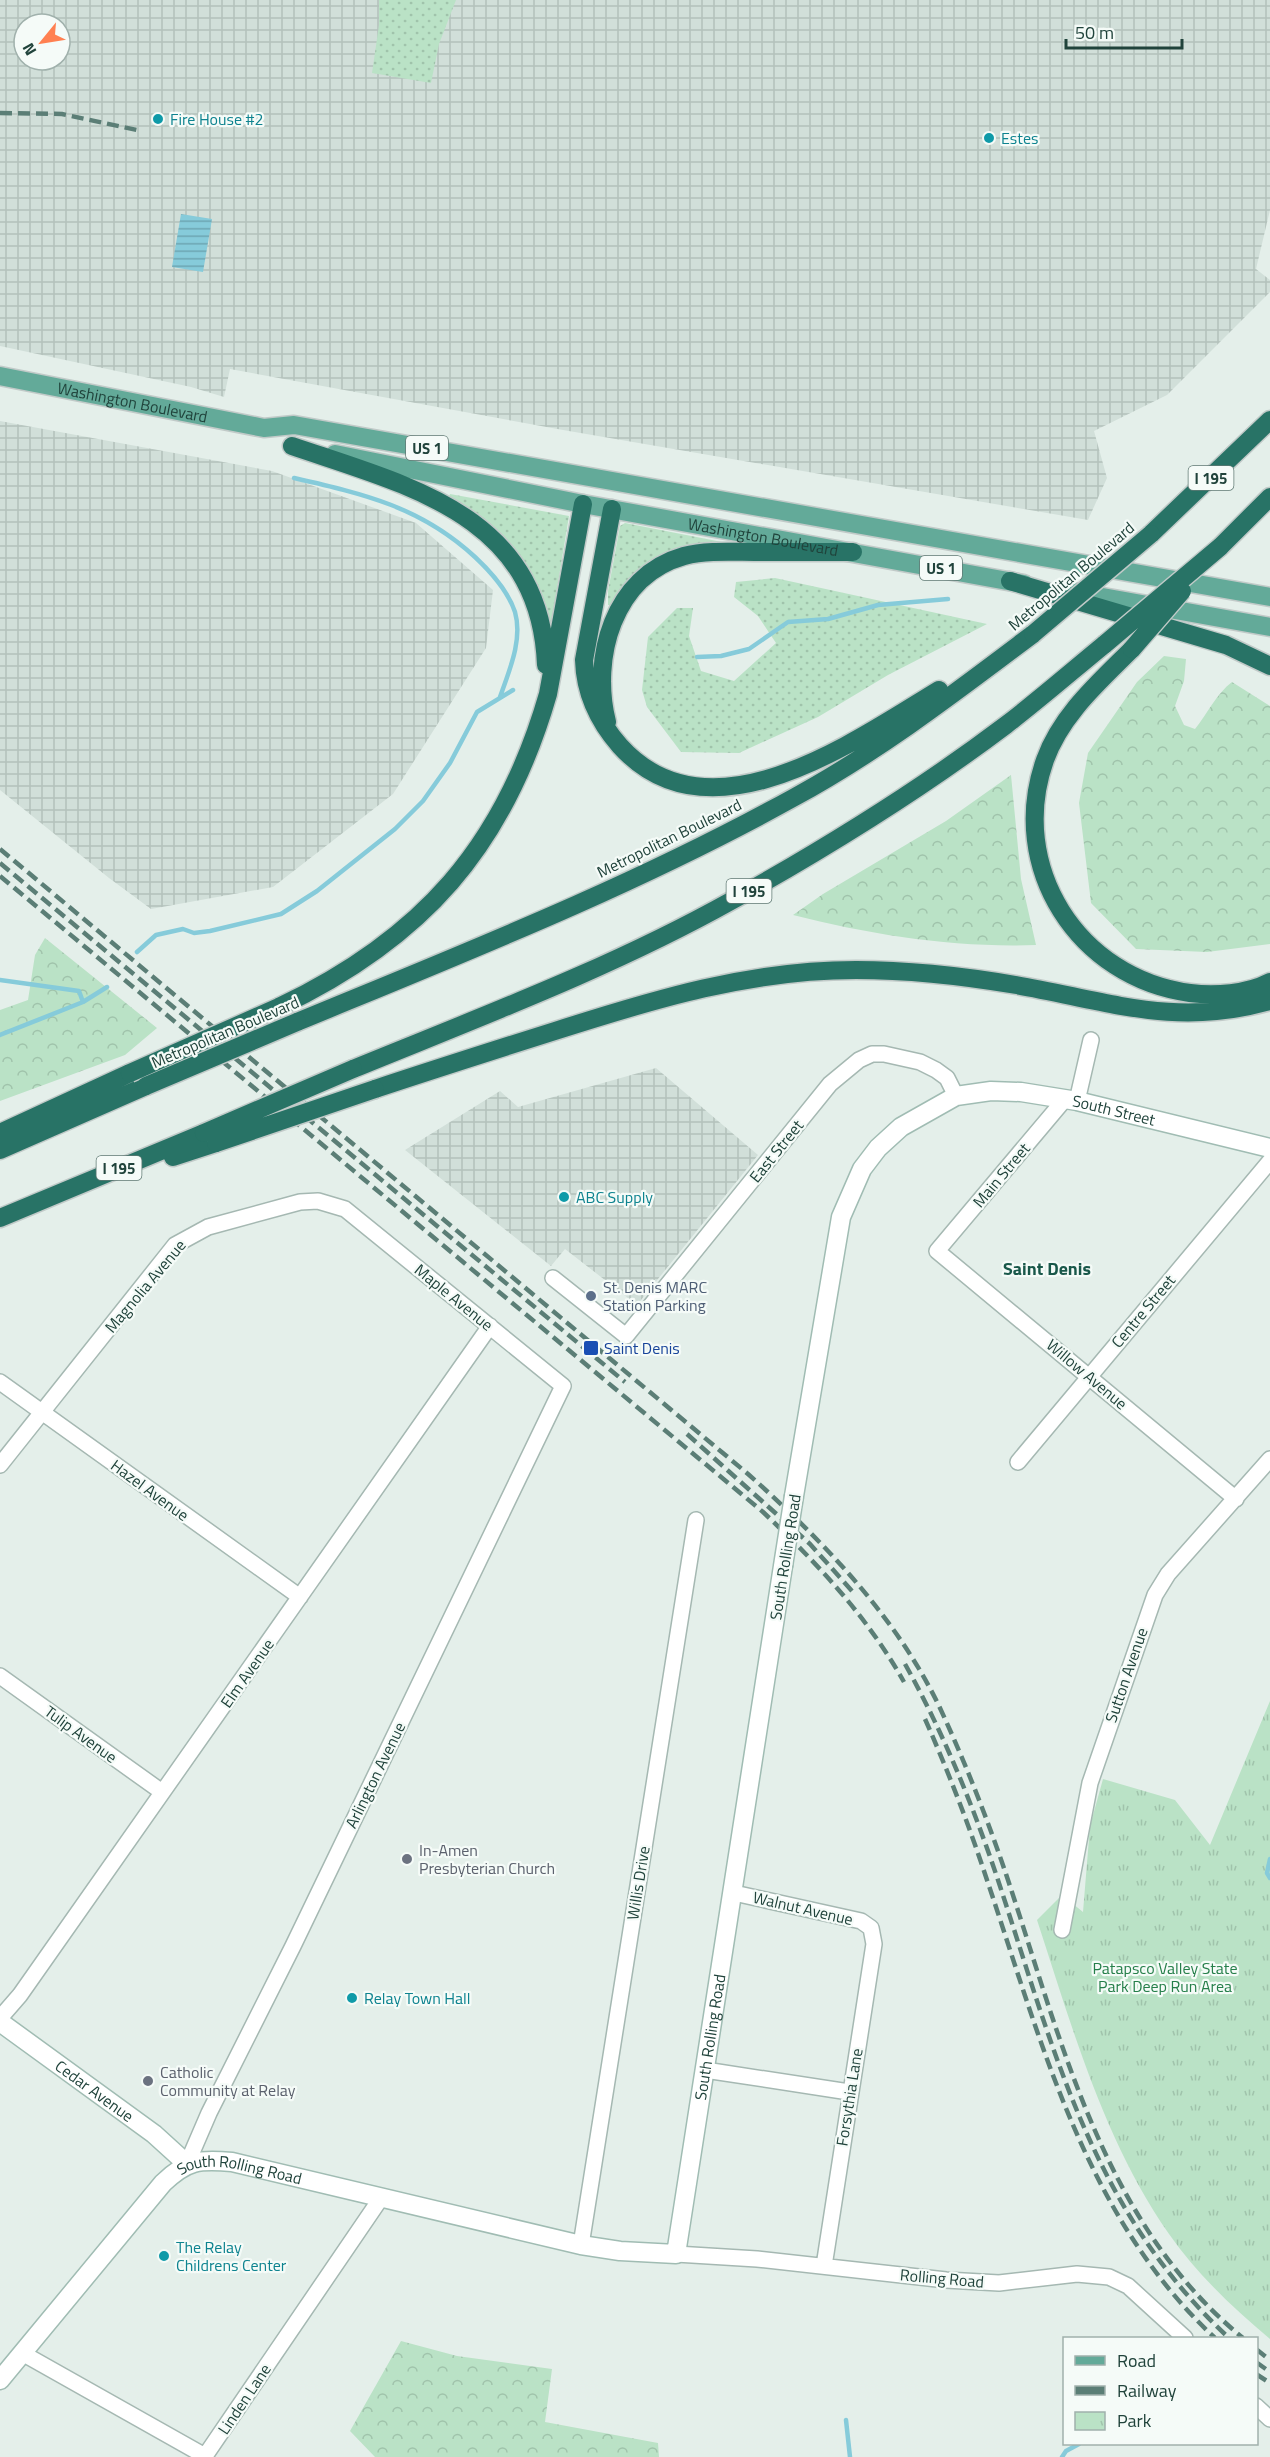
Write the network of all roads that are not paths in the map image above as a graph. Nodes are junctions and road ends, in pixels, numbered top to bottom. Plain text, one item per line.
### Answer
1 (0, 376) edge
2 (1270, 420) edge
3 (264, 428) junction
4 (292, 446) junction
5 (590, 476) junction
6 (617, 480) junction
7 (1270, 497) edge
8 (583, 504) junction
9 (612, 509) junction
10 (1220, 547) junction
11 (853, 552) junction
12 (1010, 581) junction
13 (1270, 597) edge
14 (1270, 627) edge
15 (1033, 634) junction
16 (1270, 666) edge
17 (548, 694) junction
18 (611, 735) junction
19 (1270, 982) edge
20 (1270, 1000) edge
21 (1091, 1040) dead end
22 (957, 1096) junction
23 (1071, 1100) junction
24 (0, 1133) edge
25 (210, 1138) junction
26 (1270, 1148) edge
27 (0, 1150) edge
28 (1270, 1161) edge
29 (345, 1209) joint
30 (0, 1218) edge
31 (937, 1251) joint
32 (553, 1278) dead end
33 (490, 1326) junction
34 (1089, 1374) junction
35 (0, 1382) edge
36 (563, 1386) joint
37 (42, 1412) junction
38 (1270, 1458) edge
39 (1018, 1462) dead end
40 (0, 1466) edge
41 (1236, 1499) junction
42 (696, 1520) dead end
43 (300, 1597) junction
44 (0, 1676) edge
45 (162, 1792) junction
46 (734, 1893) junction
47 (871, 1928) joint
48 (1062, 1930) dead end
49 (0, 2018) edge
50 (0, 2022) edge
51 (705, 2070) junction
52 (849, 2092) junction
53 (187, 2164) junction
54 (381, 2198) junction
55 (581, 2245) junction
56 (676, 2254) junction
57 (824, 2266) junction
58 (1184, 2337) edge
59 (22, 2353) junction
60 (0, 2379) edge
61 (1258, 2407) edge
62 (1270, 2419) edge

1 - 3 main road, Washington Boulevard / US 1
2 - 15 highway, Metropolitan Boulevard / I 195, bridge
3 - 4 main road, Washington Boulevard / US 1
3 - 5 main road, Washington Boulevard / US 1
4 - 8 main road, Washington Boulevard / US 1
4 - 17 highway
5 - 6 main road, Washington Boulevard / US 1
5 - 8 main road
6 - 9 main road
6 - 13 main road, Washington Boulevard / US 1
7 - 10 highway, I 195
8 - 9 main road, Washington Boulevard / US 1
8 - 17 highway
9 - 11 main road, Washington Boulevard / US 1
9 - 18 highway
10 - 19 highway, bridge
10 - 25 highway, I 195, bridge
11 - 12 main road, Washington Boulevard / US 1
11 - 18 highway
12 - 14 main road, Washington Boulevard / US 1
12 - 16 highway
15 - 18 highway
15 - 27 highway, Metropolitan Boulevard / I 195, bridge
17 - 24 highway, bridge
20 - 25 highway, bridge
21 - 23 street, Main Street
22 - 23 street, South Street
22 - 32 street, East Street
22 - 46 street, South Rolling Road, bridge
23 - 26 street, South Street
23 - 31 street, Main Street
25 - 30 highway, I 195
28 - 34 street, Centre Street
29 - 33 street, Maple Avenue
29 - 37 street, Magnolia Avenue
31 - 34 street, Willow Avenue
33 - 36 street, Maple Avenue
33 - 43 street, Elm Avenue
34 - 39 street, Centre Street
34 - 41 street, Willow Avenue
35 - 37 street, Hazel Avenue
36 - 53 street, Arlington Avenue
37 - 40 street, Magnolia Avenue
37 - 43 street, Hazel Avenue
38 - 41 street, Sutton Avenue
41 - 48 street, Sutton Avenue
42 - 55 street, Willis Drive
43 - 45 street, Elm Avenue
44 - 45 street, Tulip Avenue
45 - 49 street, Elm Avenue
46 - 47 street, Walnut Avenue
46 - 51 street, South Rolling Road
47 - 52 street, Forsythia Lane
50 - 53 street, Cedar Avenue
51 - 52 street
51 - 56 street, South Rolling Road
52 - 57 street, Forsythia Lane
53 - 54 street, South Rolling Road
53 - 59 street, South Rolling Road
54 - 55 street, South Rolling Road
54 - 59 street, Linden Lane
55 - 56 street, South Rolling Road
56 - 57 street, Rolling Road
57 - 58 street, Rolling Road
59 - 60 street, South Rolling Road
61 - 62 street

